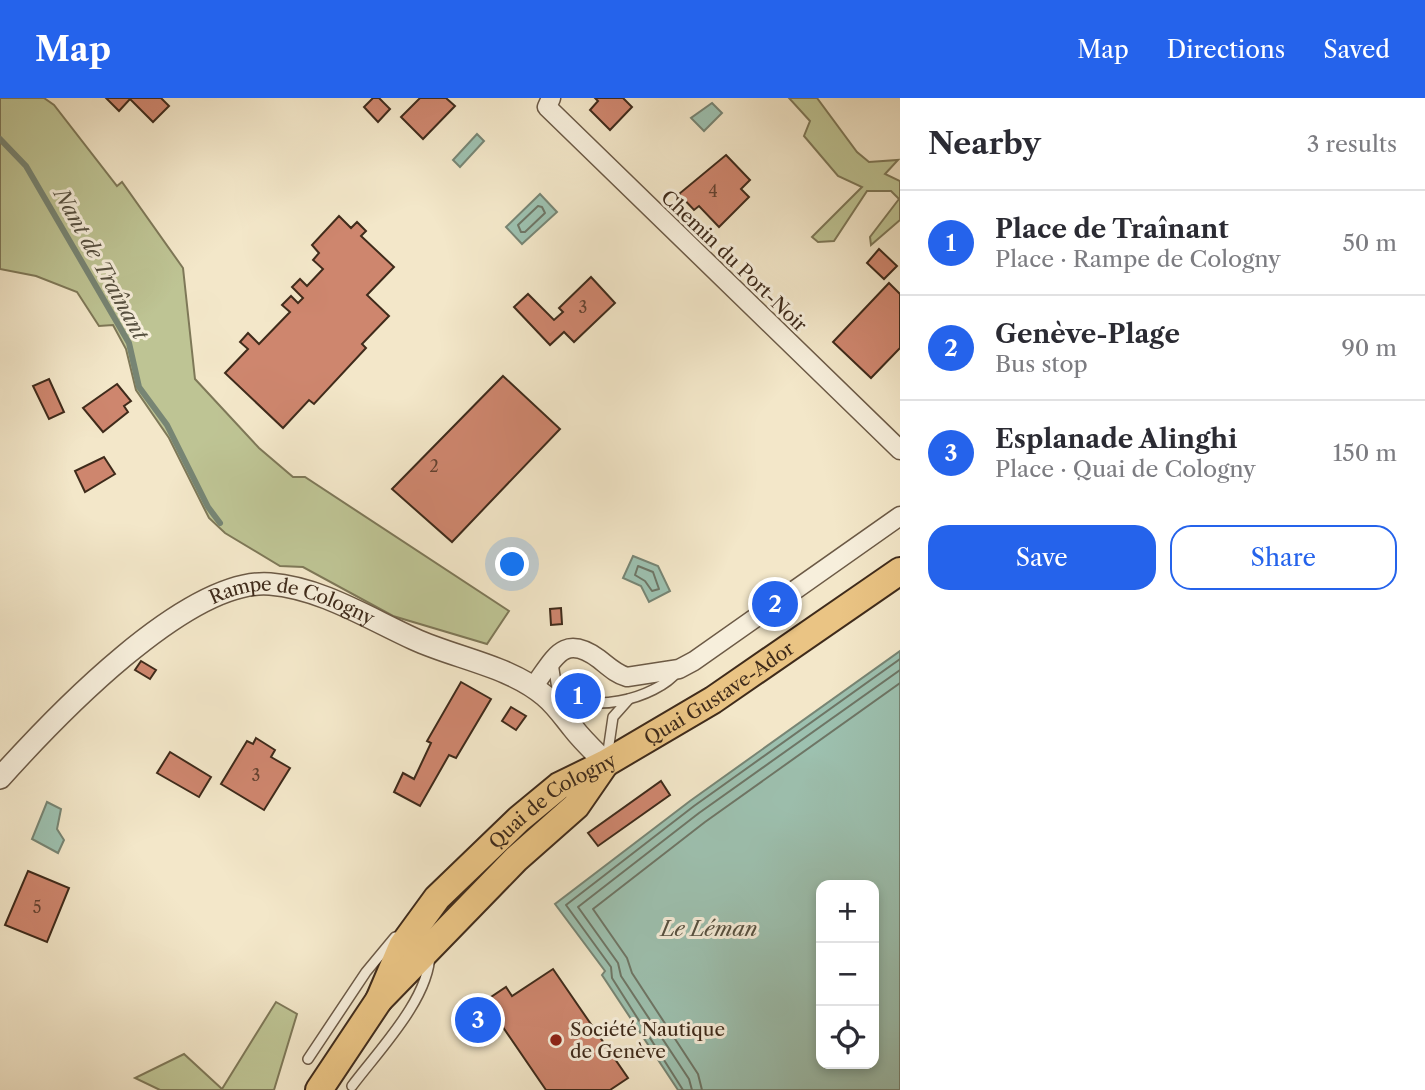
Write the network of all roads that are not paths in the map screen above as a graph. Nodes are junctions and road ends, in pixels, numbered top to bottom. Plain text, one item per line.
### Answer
1 (551, 98) edge
2 (900, 450) edge
3 (900, 516) edge
4 (900, 571) edge
5 (556, 654) junction
6 (679, 669) junction
7 (533, 687) junction
8 (629, 699) junction
9 (606, 763) junction
10 (0, 778) edge
11 (437, 898) junction
12 (430, 948) junction
13 (379, 1000) junction
14 (308, 1059) dead end
15 (352, 1086) dead end
16 (319, 1090) edge

1 - 2 street, Chemin du Port-Noir
3 - 6 street, Quai Gustave-Ador
4 - 9 main road, Quai Gustave-Ador
5 - 6 street
5 - 7 street
5 - 8 lane
6 - 8 lane
7 - 9 street, Rampe de Cologny
7 - 10 street, Rampe de Cologny
8 - 9 lane
9 - 11 main road, Quai de Cologny
9 - 12 main road, Quai de Cologny
11 - 13 main road, Quai de Cologny
11 - 14 lane
12 - 13 main road, Quai de Cologny
12 - 15 lane
13 - 16 main road, Quai de Cologny

